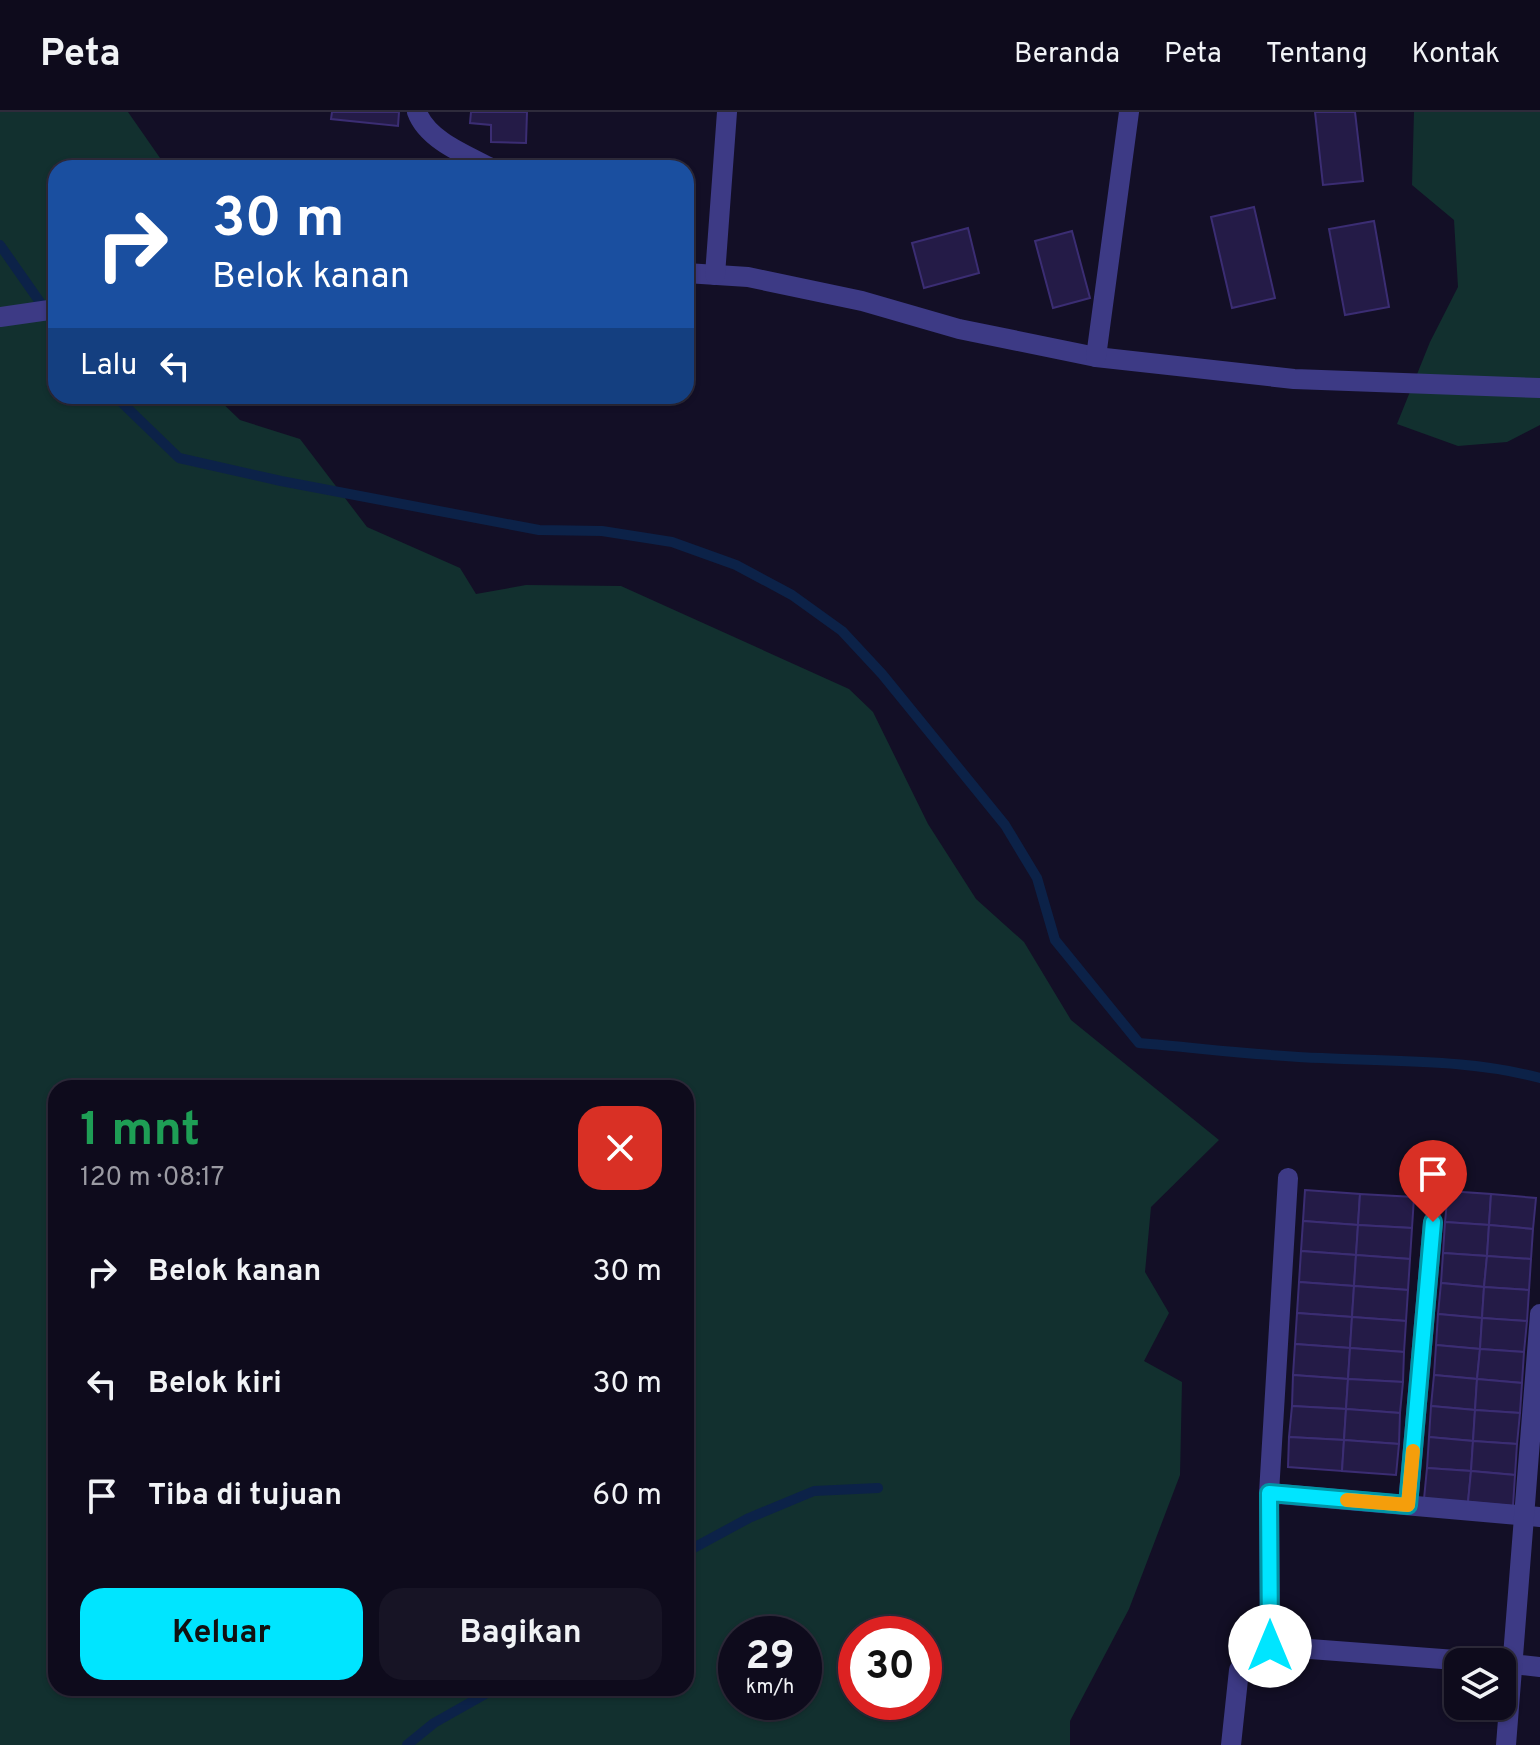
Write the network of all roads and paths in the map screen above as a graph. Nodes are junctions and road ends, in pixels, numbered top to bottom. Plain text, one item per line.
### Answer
1 (417, 112) edge
2 (727, 112) edge
3 (1129, 112) edge
4 (477, 160) edge
5 (694, 274) edge
6 (715, 275) junction
7 (48, 310) edge
8 (10, 315) edge
9 (1096, 357) junction
10 (1540, 388) edge
11 (1288, 1178) dead end
12 (1433, 1222) dead end
13 (1540, 1314) edge
14 (1269, 1493) junction
15 (1408, 1505) junction
16 (1531, 1516) edge
17 (1270, 1646) junction
18 (1510, 1648) edge
19 (1444, 1659) edge
20 (1516, 1665) edge
21 (1540, 1667) edge
22 (1507, 1720) edge
23 (1231, 1745) edge
24 (1506, 1745) edge

1 - 4 street
2 - 6 street
3 - 9 street
5 - 6 street
6 - 9 street
7 - 8 street
9 - 10 street
11 - 14 street
12 - 15 street
13 - 16 street
14 - 15 street
14 - 17 street
15 - 16 street
16 - 18 street
17 - 19 street
17 - 23 street
20 - 21 street
22 - 24 street

